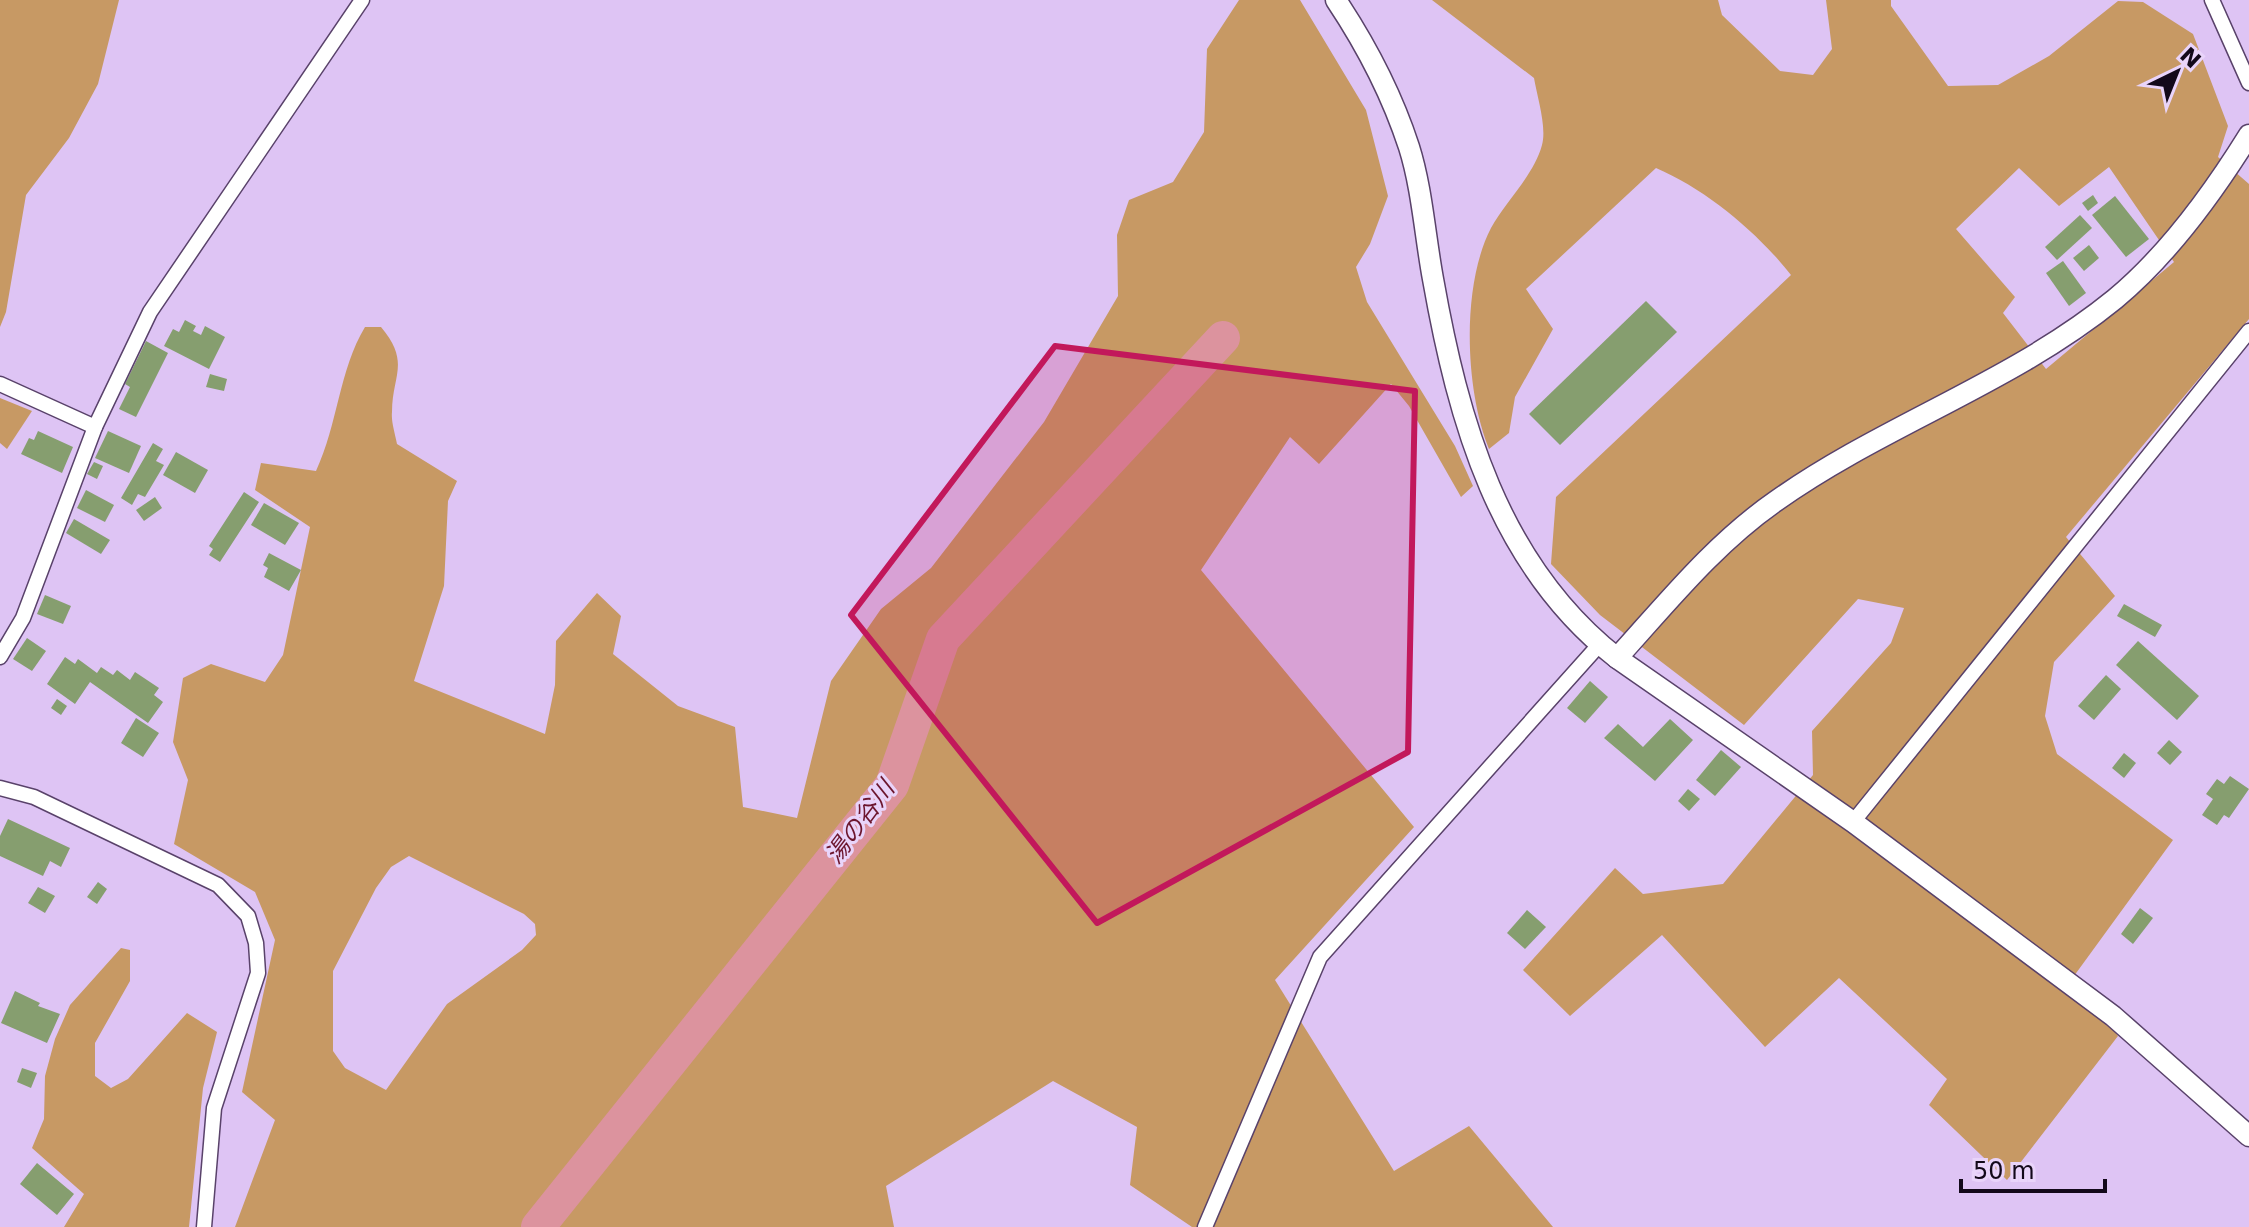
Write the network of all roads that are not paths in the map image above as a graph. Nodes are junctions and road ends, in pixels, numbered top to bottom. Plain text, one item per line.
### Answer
1 (362, 0) edge
2 (1336, 0) edge
3 (2212, 0) edge
4 (2249, 83) edge
5 (2249, 135) edge
6 (2249, 331) edge
7 (0, 384) edge
8 (95, 427) junction
9 (1599, 645) junction
10 (0, 657) edge
11 (1617, 658) junction
12 (0, 788) edge
13 (1853, 822) junction
14 (2249, 1136) edge
15 (204, 1227) edge
16 (1205, 1227) edge

1 - 8 street
2 - 9 street
3 - 4 street
5 - 11 street
6 - 13 street
7 - 8 street
8 - 10 street
9 - 11 street
9 - 16 street
11 - 13 street
12 - 15 street
13 - 14 street

